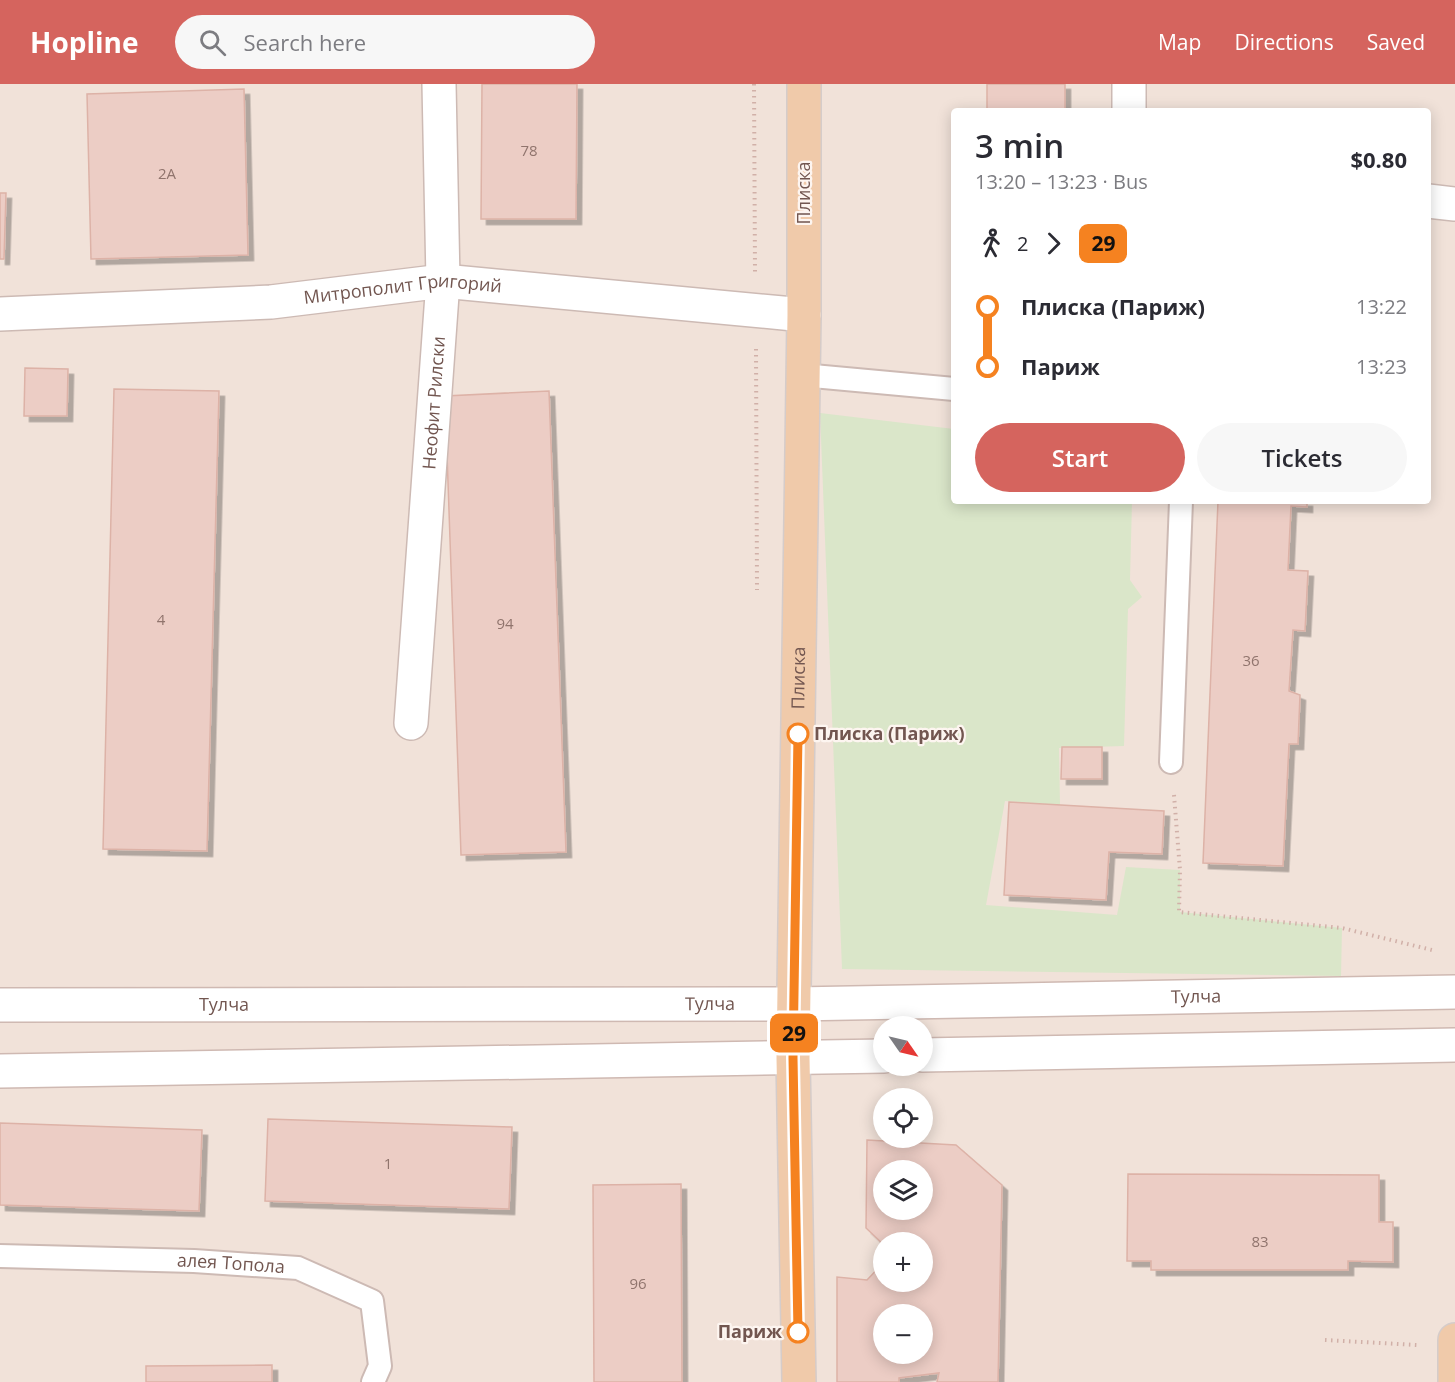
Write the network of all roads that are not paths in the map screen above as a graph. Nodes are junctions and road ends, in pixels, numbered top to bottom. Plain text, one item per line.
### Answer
1 (439, 84) edge
2 (804, 84) edge
3 (1129, 84) edge
4 (1129, 108) edge
5 (1431, 201) edge
6 (1455, 204) edge
7 (443, 281) junction
8 (0, 314) edge
9 (804, 315) junction
10 (802, 375) junction
11 (951, 389) edge
12 (1181, 504) edge
13 (411, 723) dead end
14 (1172, 762) road end
15 (1455, 992) edge
16 (795, 1004) junction
17 (0, 1005) edge
18 (1455, 1045) edge
19 (933, 1055) edge
20 (873, 1056) edge
21 (793, 1058) junction
22 (0, 1071) edge
23 (0, 1256) edge
24 (1455, 1340) edge
25 (1455, 1347) edge
26 (372, 1382) edge
27 (799, 1382) edge
28 (1455, 1382) edge

1 - 7 main road, Неофит Рилски
2 - 9 main road, Плиска
3 - 4 main road
5 - 6 main road
7 - 8 main road, Митрополит Григорий
7 - 9 main road, Митрополит Григорий
7 - 13 main road, Неофит Рилски
9 - 10 main road, Плиска
10 - 11 lane
10 - 16 main road, Плиска
12 - 14 lane
15 - 16 main road, Тулча
16 - 17 main road, Тулча
16 - 21 main road, Плиска
18 - 19 main road
20 - 21 main road
21 - 22 main road
21 - 27 main road, Плиска
23 - 26 lane, алея Топола
24 - 25 main road
25 - 28 main road

